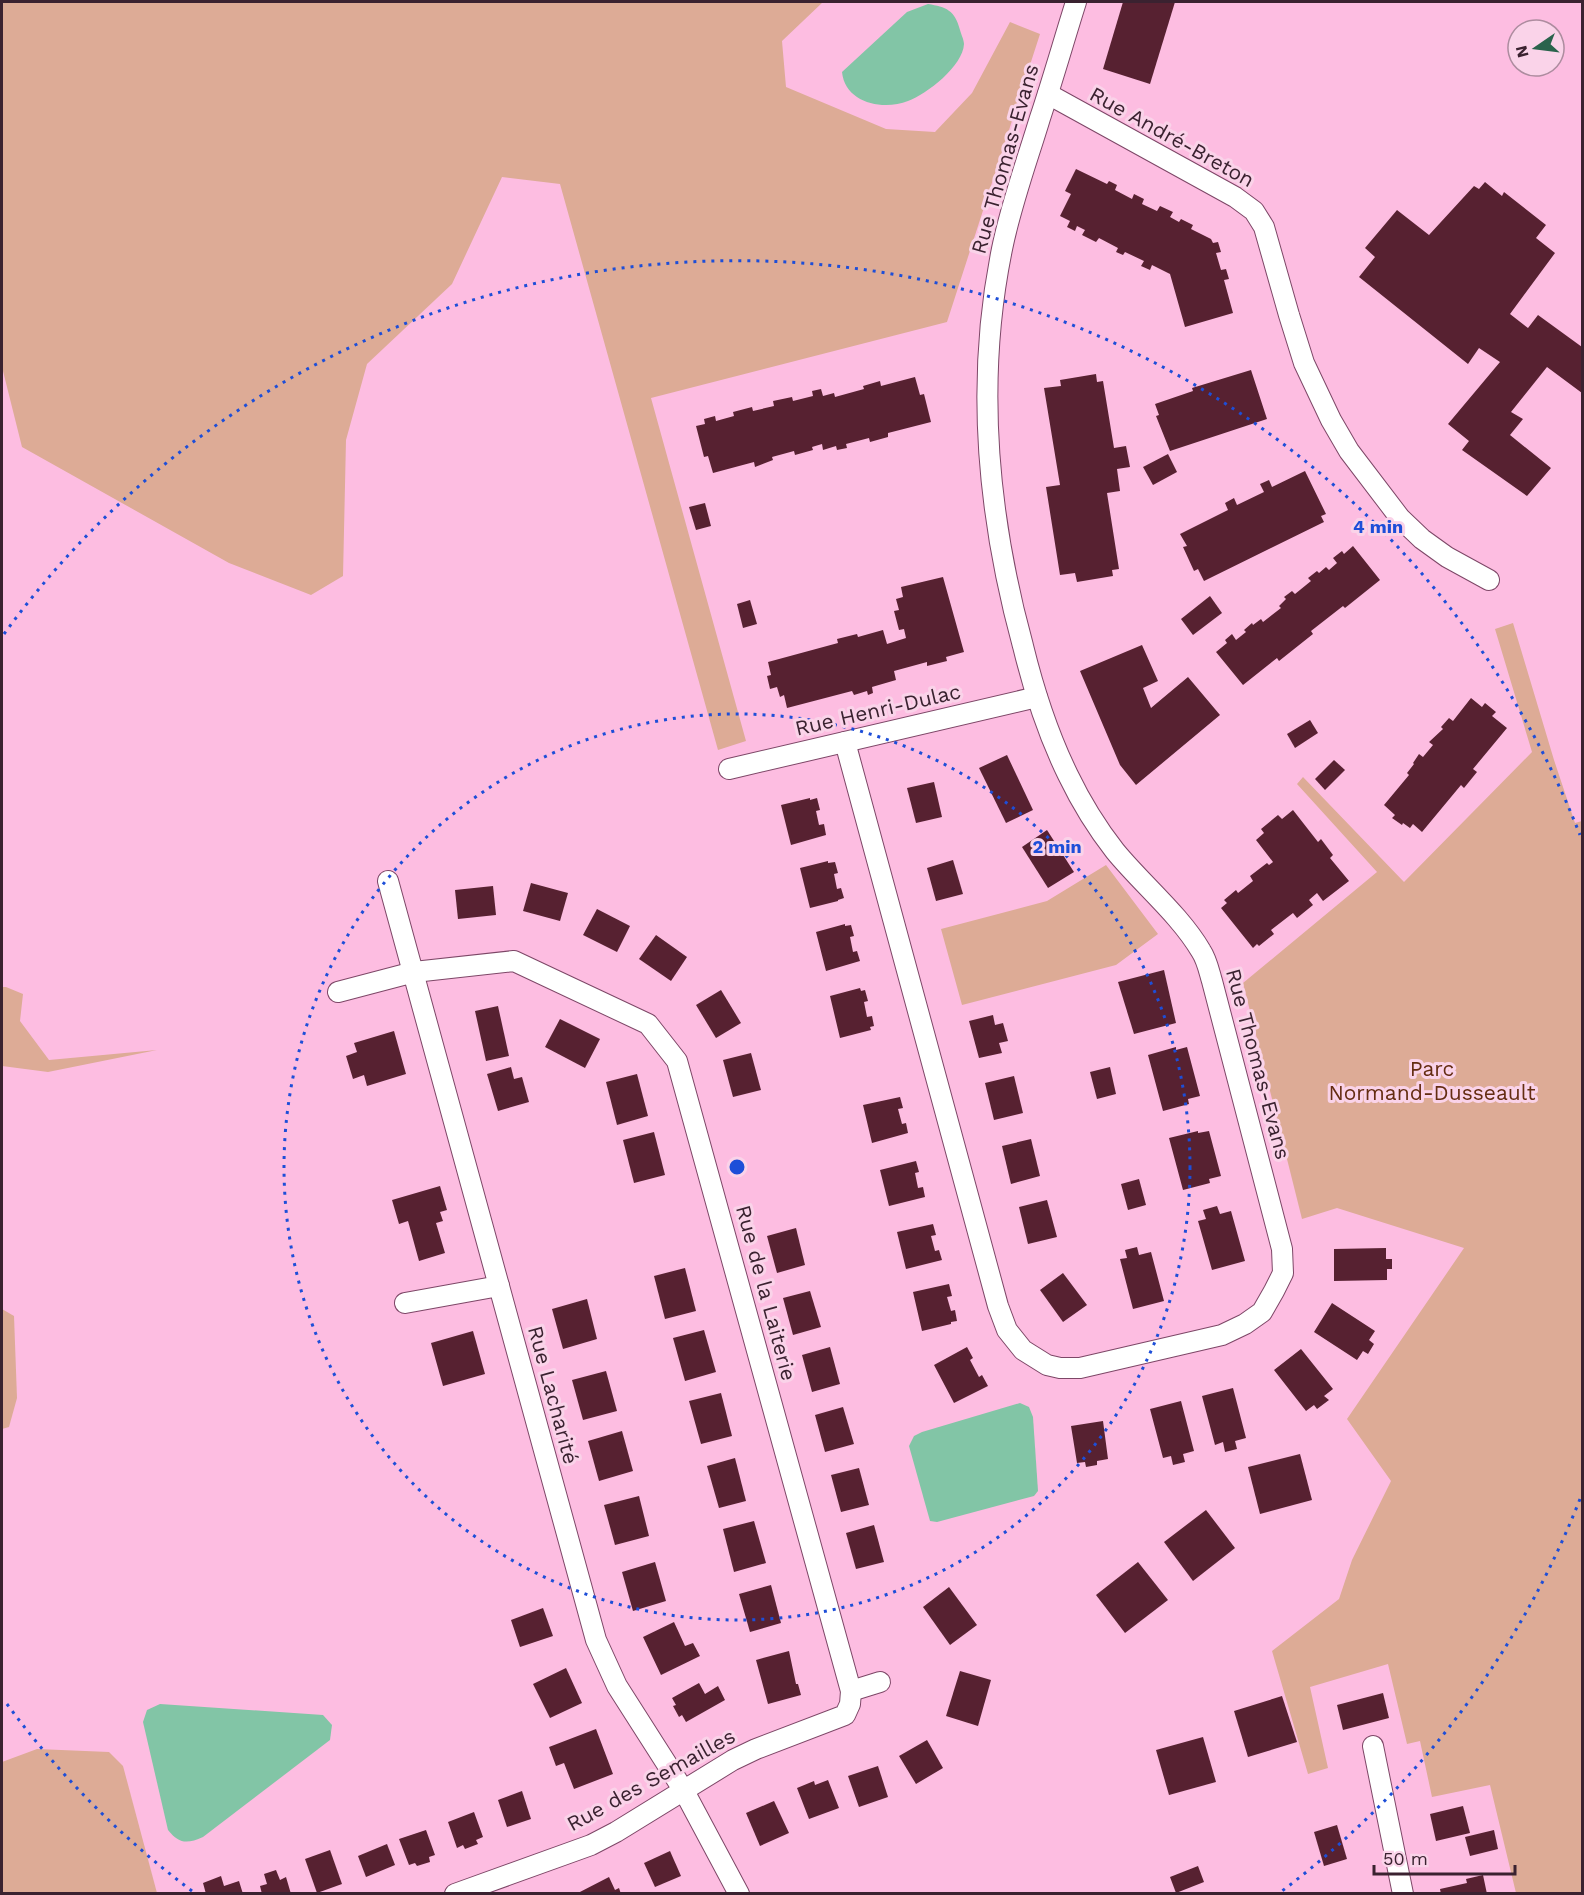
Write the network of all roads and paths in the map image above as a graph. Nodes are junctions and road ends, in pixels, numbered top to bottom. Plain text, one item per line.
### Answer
1 (1076, 2) edge
2 (1048, 94) junction
3 (1489, 580) dead end
4 (1037, 698) junction
5 (844, 742) junction
6 (729, 768) dead end
7 (388, 881) dead end
8 (414, 972) junction
9 (338, 993) dead end
10 (499, 1286) junction
11 (405, 1303) dead end
12 (880, 1682) dead end
13 (851, 1691) junction
14 (1372, 1746) dead end
15 (684, 1791) junction
16 (455, 1893) edge
17 (739, 1893) edge
18 (1403, 1893) edge

1 - 2 street, Rue Thomas-Evans
2 - 3 street, Rue André-Breton
2 - 4 street, Rue Thomas-Evans
4 - 5 street, Rue Henri-Dulac
4 - 5 street, Rue Thomas-Evans
5 - 6 street, Rue Henri-Dulac
7 - 8 street, Rue Lacharité
8 - 9 street, Rue de la Laiterie
8 - 10 street, Rue Lacharité
8 - 13 street, Rue de la Laiterie
10 - 11 street
10 - 15 street, Rue Lacharité
12 - 13 street
13 - 15 street, Rue des Semailles
14 - 18 street
15 - 16 street, Rue des Semailles
15 - 17 street, Rue Lacharité

